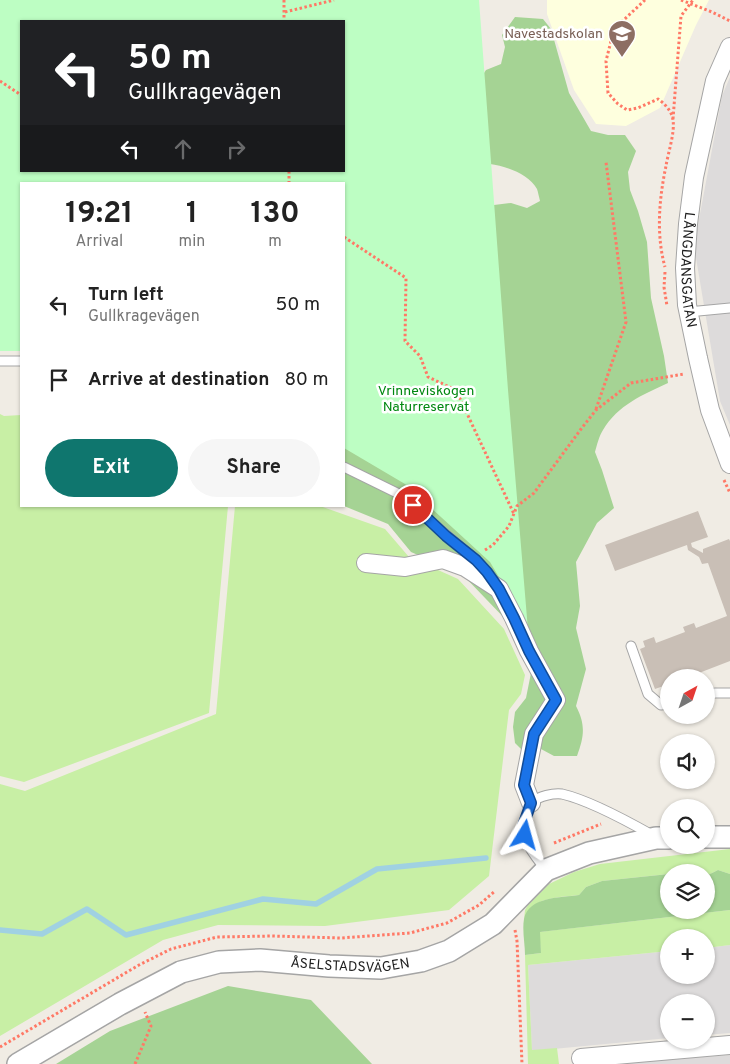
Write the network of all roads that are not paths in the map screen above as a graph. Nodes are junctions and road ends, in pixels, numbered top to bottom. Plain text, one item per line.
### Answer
1 (730, 46) edge
2 (688, 305) junction
3 (730, 308) edge
4 (0, 361) edge
5 (20, 361) edge
6 (730, 464) edge
7 (345, 467) edge
8 (366, 562) dead end
9 (499, 589) junction
10 (631, 646) dead end
11 (715, 693) edge
12 (730, 693) edge
13 (660, 704) edge
14 (531, 803) junction
15 (730, 836) edge
16 (660, 837) edge
17 (715, 837) edge
18 (660, 839) edge
19 (540, 862) junction
20 (730, 1045) edge
21 (581, 1058) dead end
22 (18, 1064) edge

1 - 2 street, LÅNGDANSGATAN
2 - 3 lane
2 - 6 street, LÅNGDANSGATAN
4 - 5 lane
7 - 9 lane
8 - 9 street
9 - 14 street
10 - 13 lane
11 - 12 lane
14 - 16 lane
14 - 19 lane
15 - 17 street
18 - 19 street, ÅSELSTADSVÄGEN
19 - 22 street, ÅSELSTADSVÄGEN
20 - 21 street

